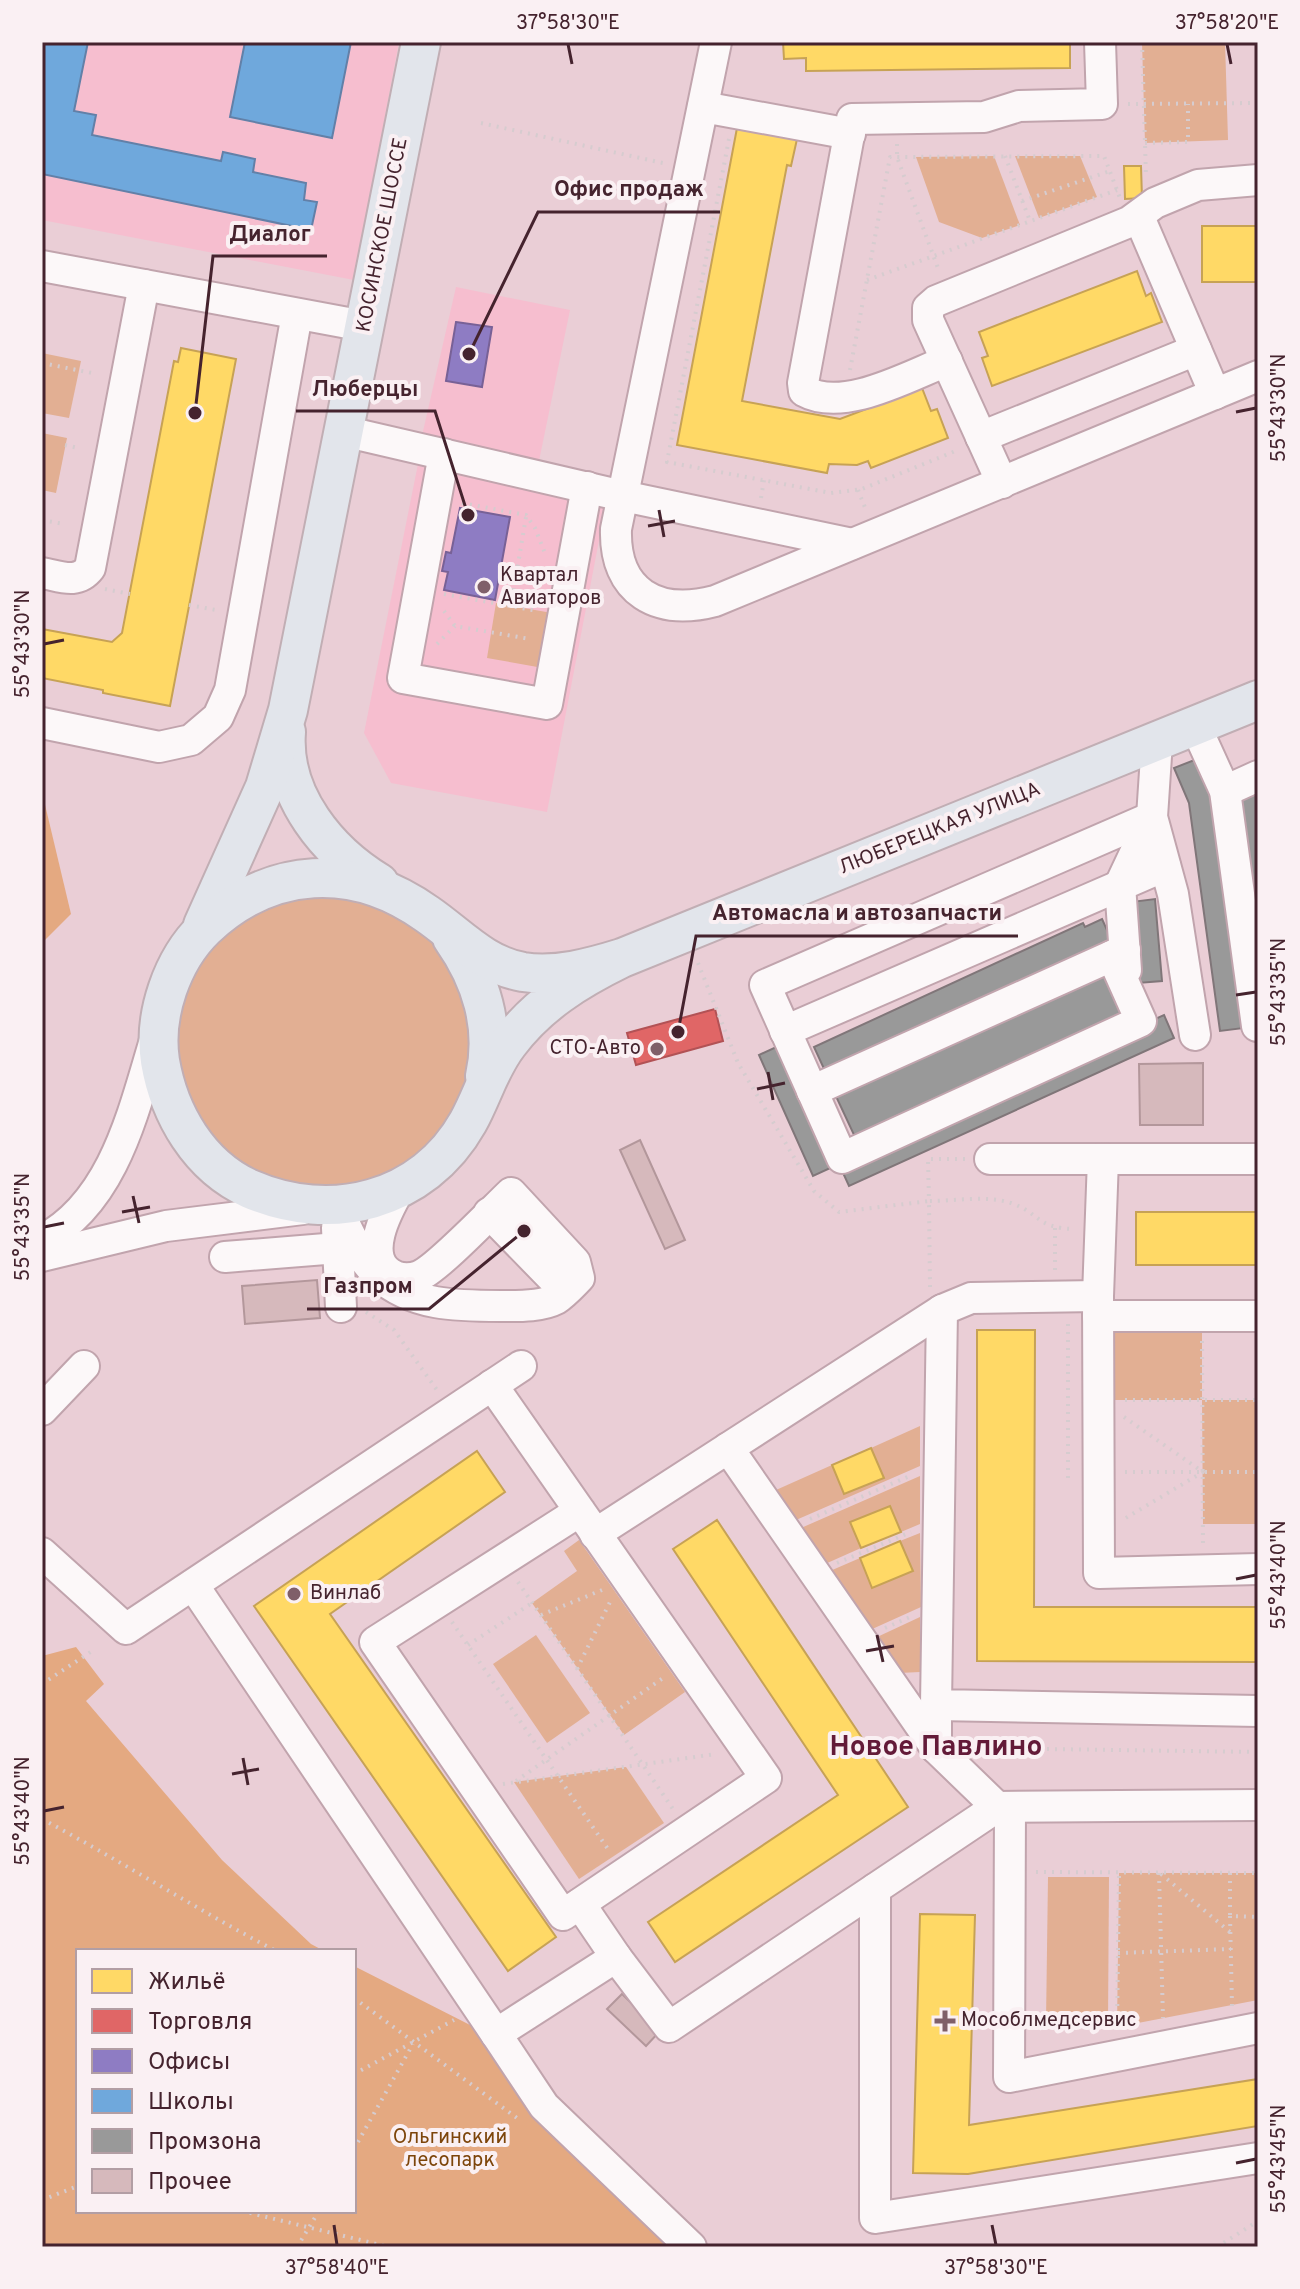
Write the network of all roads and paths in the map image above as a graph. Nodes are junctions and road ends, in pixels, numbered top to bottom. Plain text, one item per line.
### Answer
1 (421, 42) edge
2 (716, 42) edge
3 (1100, 42) edge
4 (1142, 42) edge
5 (1258, 103) edge
6 (1102, 104) junction
7 (1144, 104) junction
8 (1188, 104) junction
9 (703, 107) junction
10 (734, 113) junction
11 (896, 118) junction
12 (481, 123) dead end
13 (850, 134) junction
14 (1145, 143) junction
15 (1005, 156) junction
16 (897, 157) junction
17 (669, 164) dead end
18 (1110, 171) junction
19 (1258, 180) edge
20 (1117, 190) junction
21 (1022, 201) junction
22 (1138, 216) junction
23 (1030, 221) junction
24 (933, 256) junction
25 (42, 266) edge
26 (867, 280) junction
27 (144, 285) junction
28 (948, 296) junction
29 (297, 314) junction
30 (364, 326) junction
31 (1196, 350) junction
32 (947, 361) junction
33 (42, 363) edge
34 (92, 373) dead end
35 (1258, 376) edge
36 (1215, 394) junction
37 (844, 399) junction
38 (343, 431) junction
39 (982, 439) junction
40 (65, 445) dead end
41 (78, 448) dead end
42 (444, 454) junction
43 (764, 480) junction
44 (1002, 483) junction
45 (587, 487) junction
46 (858, 490) junction
47 (623, 496) junction
48 (436, 498) junction
49 (759, 507) dead end
50 (867, 511) dead end
51 (526, 515) junction
52 (42, 520) edge
53 (64, 524) dead end
54 (852, 544) junction
55 (547, 561) dead end
56 (42, 573) edge
57 (105, 589) dead end
58 (425, 591) junction
59 (130, 594) dead end
60 (189, 605) dead end
61 (511, 606) junction
62 (223, 611) dead end
63 (539, 611) dead end
64 (532, 639) dead end
65 (1258, 700) edge
66 (288, 710) junction
67 (42, 723) edge
68 (1195, 725) junction
69 (1157, 741) junction
70 (1258, 776) edge
71 (1225, 791) junction
72 (1152, 817) junction
73 (1165, 866) junction
74 (1120, 885) junction
75 (418, 908) junction
76 (199, 934) junction
77 (1118, 953) junction
78 (622, 958) junction
79 (710, 959) dead end
80 (160, 1023) junction
81 (1257, 1026) edge
82 (785, 1031) junction
83 (1195, 1035) dead end
84 (812, 1091) junction
85 (481, 1094) junction
86 (990, 1159) joint
87 (1103, 1159) junction
88 (1258, 1159) edge
89 (400, 1188) junction
90 (929, 1201) junction
91 (336, 1206) junction
92 (1055, 1228) junction
93 (1100, 1229) junction
94 (42, 1240) edge
95 (338, 1248) junction
96 (42, 1256) edge
97 (225, 1257) dead end
98 (340, 1300) joint
99 (1098, 1306) junction
100 (1061, 1308) junction
101 (936, 1314) junction
102 (1202, 1316) junction
103 (1258, 1316) edge
104 (84, 1366) dead end
105 (521, 1366) dead end
106 (492, 1385) junction
107 (1100, 1400) junction
108 (1202, 1400) junction
109 (1258, 1400) edge
110 (42, 1410) edge
111 (453, 1411) junction
112 (728, 1448) junction
113 (940, 1463) junction
114 (1098, 1472) junction
115 (1203, 1472) junction
116 (1258, 1472) edge
117 (1068, 1478) dead end
118 (939, 1521) junction
119 (587, 1522) junction
120 (785, 1530) junction
121 (1098, 1535) junction
122 (42, 1553) edge
123 (503, 1560) junction
124 (1258, 1569) edge
125 (1203, 1571) junction
126 (815, 1572) junction
127 (193, 1585) junction
128 (611, 1586) dead end
129 (615, 1591) dead end
130 (532, 1603) junction
131 (937, 1605) junction
132 (447, 1614) dead end
133 (541, 1615) junction
134 (861, 1639) junction
135 (468, 1645) junction
136 (92, 1651) dead end
137 (685, 1663) junction
138 (577, 1669) junction
139 (42, 1684) edge
140 (936, 1705) junction
141 (1258, 1711) edge
142 (610, 1716) junction
143 (936, 1748) junction
144 (746, 1750) junction
145 (1258, 1752) edge
146 (547, 1759) junction
147 (643, 1764) junction
148 (558, 1776) junction
149 (514, 1782) junction
150 (475, 1788) junction
151 (1258, 1805) edge
152 (1003, 1807) junction
153 (42, 1819) edge
154 (688, 1831) junction
155 (1010, 1872) junction
156 (1119, 1873) junction
157 (1159, 1873) junction
158 (1230, 1873) junction
159 (1258, 1873) edge
160 (625, 1874) junction
161 (875, 1889) junction
162 (580, 1904) junction
163 (1230, 1916) junction
164 (1258, 1917) edge
165 (1230, 1932) junction
166 (272, 1949) edge
167 (1231, 1949) junction
168 (1162, 1952) junction
169 (1118, 1953) junction
170 (616, 1957) junction
171 (356, 1999) edge
172 (477, 2007) junction
173 (1036, 2027) dead end
174 (1245, 2031) edge
175 (496, 2034) junction
176 (414, 2041) junction
177 (1117, 2042) junction
178 (1164, 2047) junction
179 (356, 2073) edge
180 (526, 2125) dead end
181 (356, 2145) edge
182 (1258, 2158) edge
183 (76, 2187) edge
184 (42, 2200) edge
185 (250, 2213) edge
186 (318, 2213) edge
187 (1258, 2221) edge
188 (310, 2227) junction
189 (297, 2247) edge
190 (389, 2247) edge
191 (691, 2247) edge
192 (1217, 2247) edge

1 - 30 main road, КОСИНСКОЕ ШОССЕ
2 - 9 street
3 - 6 street
4 - 7 path
5 - 8 path
6 - 7 path
6 - 11 street
7 - 8 path
7 - 14 path
8 - 14 path
9 - 10 street
9 - 47 street
10 - 13 street
10 - 43 path
11 - 13 street
11 - 16 path
12 - 17 path
13 - 37 street
14 - 22 path
15 - 16 path
15 - 18 path
15 - 21 path
16 - 24 path
16 - 26 path
18 - 20 path
18 - 21 path
19 - 22 street
20 - 22 path
20 - 23 path
21 - 23 path
22 - 28 street
22 - 31 street
23 - 24 path
24 - 26 path
24 - 28 path
25 - 27 street
26 - 37 path
27 - 29 street
27 - 56 street
28 - 32 street
29 - 30 street
29 - 67 street
30 - 38 main road, КОСИНСКОЕ ШОССЕ
31 - 36 street
31 - 39 street
32 - 37 street
32 - 39 street
33 - 34 path
35 - 36 street
36 - 44 street
38 - 42 street
38 - 66 main road, КОСИНСКОЕ ШОССЕ
39 - 44 street
39 - 46 path
40 - 41 path
42 - 45 street
42 - 48 street
43 - 46 path
43 - 49 path
44 - 54 street
45 - 47 street
45 - 58 street
46 - 50 path
47 - 54 street
47 - 54 street
48 - 51 path
48 - 58 street
51 - 55 path
51 - 61 path
52 - 53 path
57 - 59 path
58 - 61 path
58 - 64 path
60 - 62 path
61 - 63 path
65 - 68 main road, ЛЮБЕРЕЦКАЯ УЛИЦА
66 - 75 main road, КОСИНСКОЕ ШОССЕ
66 - 76 main road, КОСИНСКОЕ ШОССЕ
68 - 69 main road, ЛЮБЕРЕЦКАЯ УЛИЦА
68 - 71 street
69 - 72 street
69 - 78 main road, ЛЮБЕРЕЦКАЯ УЛИЦА
70 - 71 street
71 - 81 street
72 - 73 street
72 - 74 street
72 - 82 street
73 - 74 street
73 - 83 street
74 - 77 street
74 - 82 street
75 - 76 main road
75 - 78 main road
75 - 85 main road
76 - 80 main road
77 - 84 street
77 - 84 street
78 - 85 main road
79 - 90 path
80 - 91 main road
80 - 94 street
82 - 84 street
85 - 89 main road
86 - 87 street
86 - 90 path
87 - 88 street
87 - 93 street
89 - 91 main road
89 - 91 street
90 - 92 path
90 - 101 path
91 - 95 street
91 - 96 street
92 - 93 path
92 - 100 path
93 - 99 street
95 - 97 street
95 - 98 street
98 - 111 path
99 - 100 street
99 - 102 street
99 - 107 street
100 - 101 street
100 - 117 path
101 - 112 street
101 - 113 street
102 - 103 street
102 - 108 path
104 - 110 street
105 - 106 street
106 - 111 street
106 - 119 street
107 - 108 path
107 - 114 street
107 - 115 path
108 - 109 path
108 - 115 path
111 - 127 street
112 - 119 street
112 - 120 street
113 - 118 street
113 - 120 path
114 - 115 path
114 - 121 street
115 - 116 path
115 - 121 path
115 - 125 path
118 - 126 path
118 - 131 street
119 - 123 street
119 - 137 street
120 - 126 street
121 - 125 street
122 - 127 street
123 - 130 path
123 - 150 street
124 - 125 street
126 - 134 street
127 - 172 street
128 - 133 path
129 - 138 path
130 - 133 path
130 - 135 path
131 - 134 path
131 - 140 street
132 - 135 path
133 - 138 path
134 - 143 street
135 - 146 path
136 - 139 path
137 - 142 path
137 - 144 street
138 - 142 path
140 - 141 street
140 - 143 street
142 - 146 path
142 - 147 path
143 - 145 path
143 - 152 street
144 - 147 path
144 - 154 street
146 - 148 path
146 - 149 path
147 - 148 path
147 - 154 path
148 - 149 path
148 - 160 path
149 - 150 path
150 - 162 street
151 - 152 street
152 - 155 street
152 - 161 street
153 - 166 path
154 - 160 street
155 - 156 path
155 - 177 street
156 - 157 path
156 - 169 path
157 - 158 path
157 - 165 path
157 - 168 path
158 - 159 path
158 - 163 path
160 - 162 street
161 - 170 street
161 - 182 street
162 - 170 street
163 - 164 path
163 - 165 path
165 - 167 path
167 - 168 path
167 - 174 path
168 - 169 path
168 - 178 path
169 - 177 path
170 - 175 street
171 - 176 path
172 - 175 street
172 - 176 path
173 - 177 path
174 - 178 street
175 - 191 street
176 - 179 path
176 - 180 path
176 - 181 path
177 - 178 street
183 - 184 path
185 - 188 path
186 - 188 path
187 - 192 path
188 - 189 path
188 - 190 path

